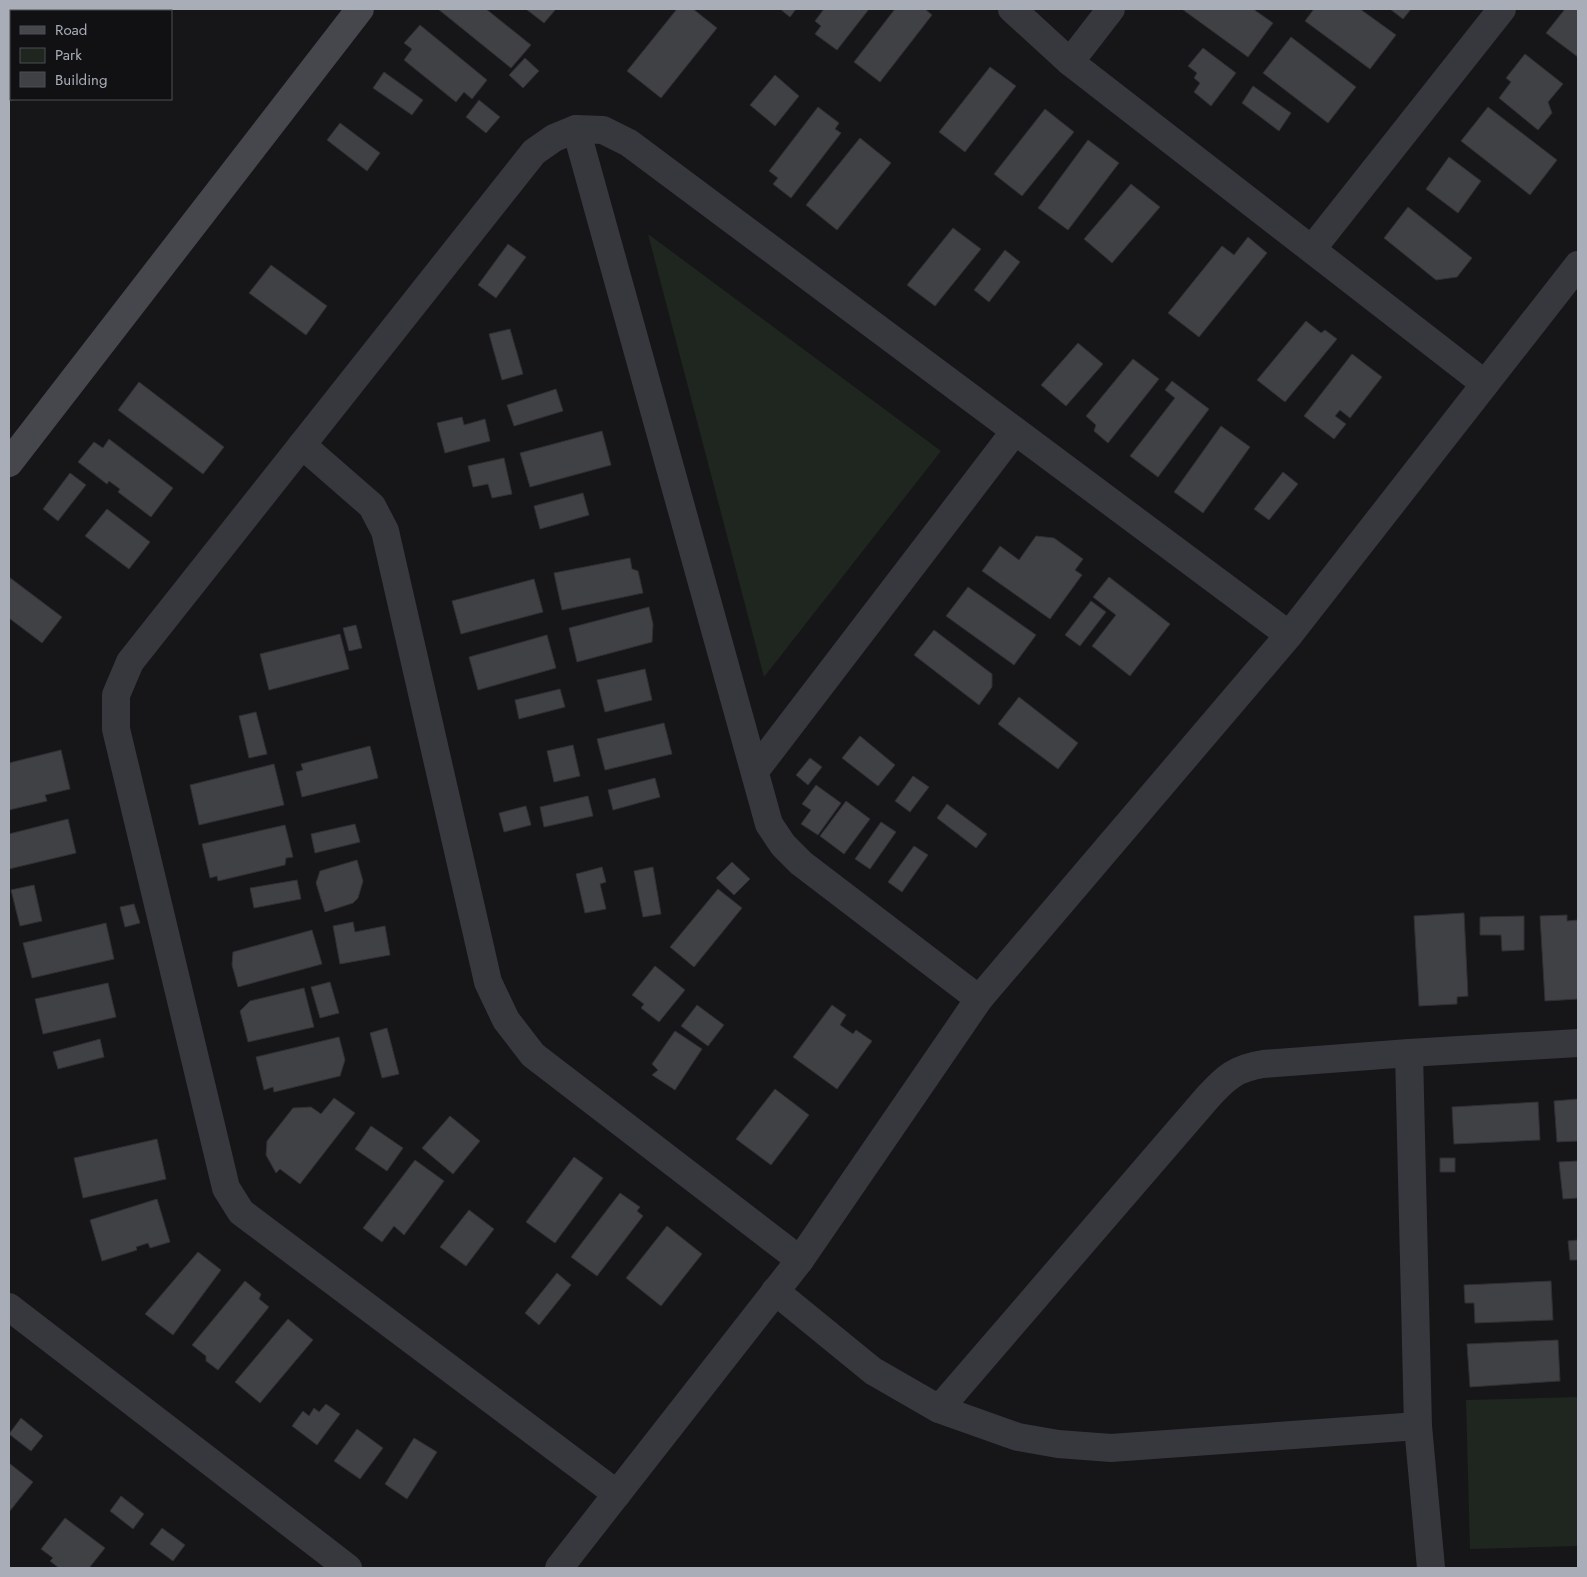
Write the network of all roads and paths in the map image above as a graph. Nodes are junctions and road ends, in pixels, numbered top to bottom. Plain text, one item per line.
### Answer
1 (360, 9) edge
2 (1012, 9) edge
3 (1111, 9) edge
4 (1502, 9) edge
5 (1070, 62) junction
6 (576, 129) junction
7 (1312, 249) junction
8 (1578, 265) edge
9 (1485, 384) junction
10 (1015, 431) junction
11 (302, 445) junction
12 (9, 464) edge
13 (1289, 635) junction
14 (755, 771) junction
15 (979, 999) junction
16 (1578, 1043) edge
17 (1409, 1052) junction
18 (800, 1260) junction
19 (775, 1291) junction
20 (9, 1307) edge
21 (939, 1409) junction
22 (1418, 1426) junction
23 (617, 1494) junction
24 (348, 1568) edge
25 (559, 1568) edge
26 (1431, 1568) edge

1 - 12 main road
2 - 5 street
3 - 5 street
4 - 7 street
5 - 7 street
6 - 10 street
6 - 11 street
6 - 14 street
7 - 9 street
8 - 9 street
9 - 13 street
10 - 13 street
10 - 14 street
11 - 18 street
11 - 23 street
13 - 15 street
14 - 15 street
15 - 18 street
16 - 17 street
17 - 21 street
17 - 22 street
18 - 19 street
19 - 21 street
19 - 23 street
20 - 24 street
21 - 22 street
22 - 26 street
23 - 25 street

